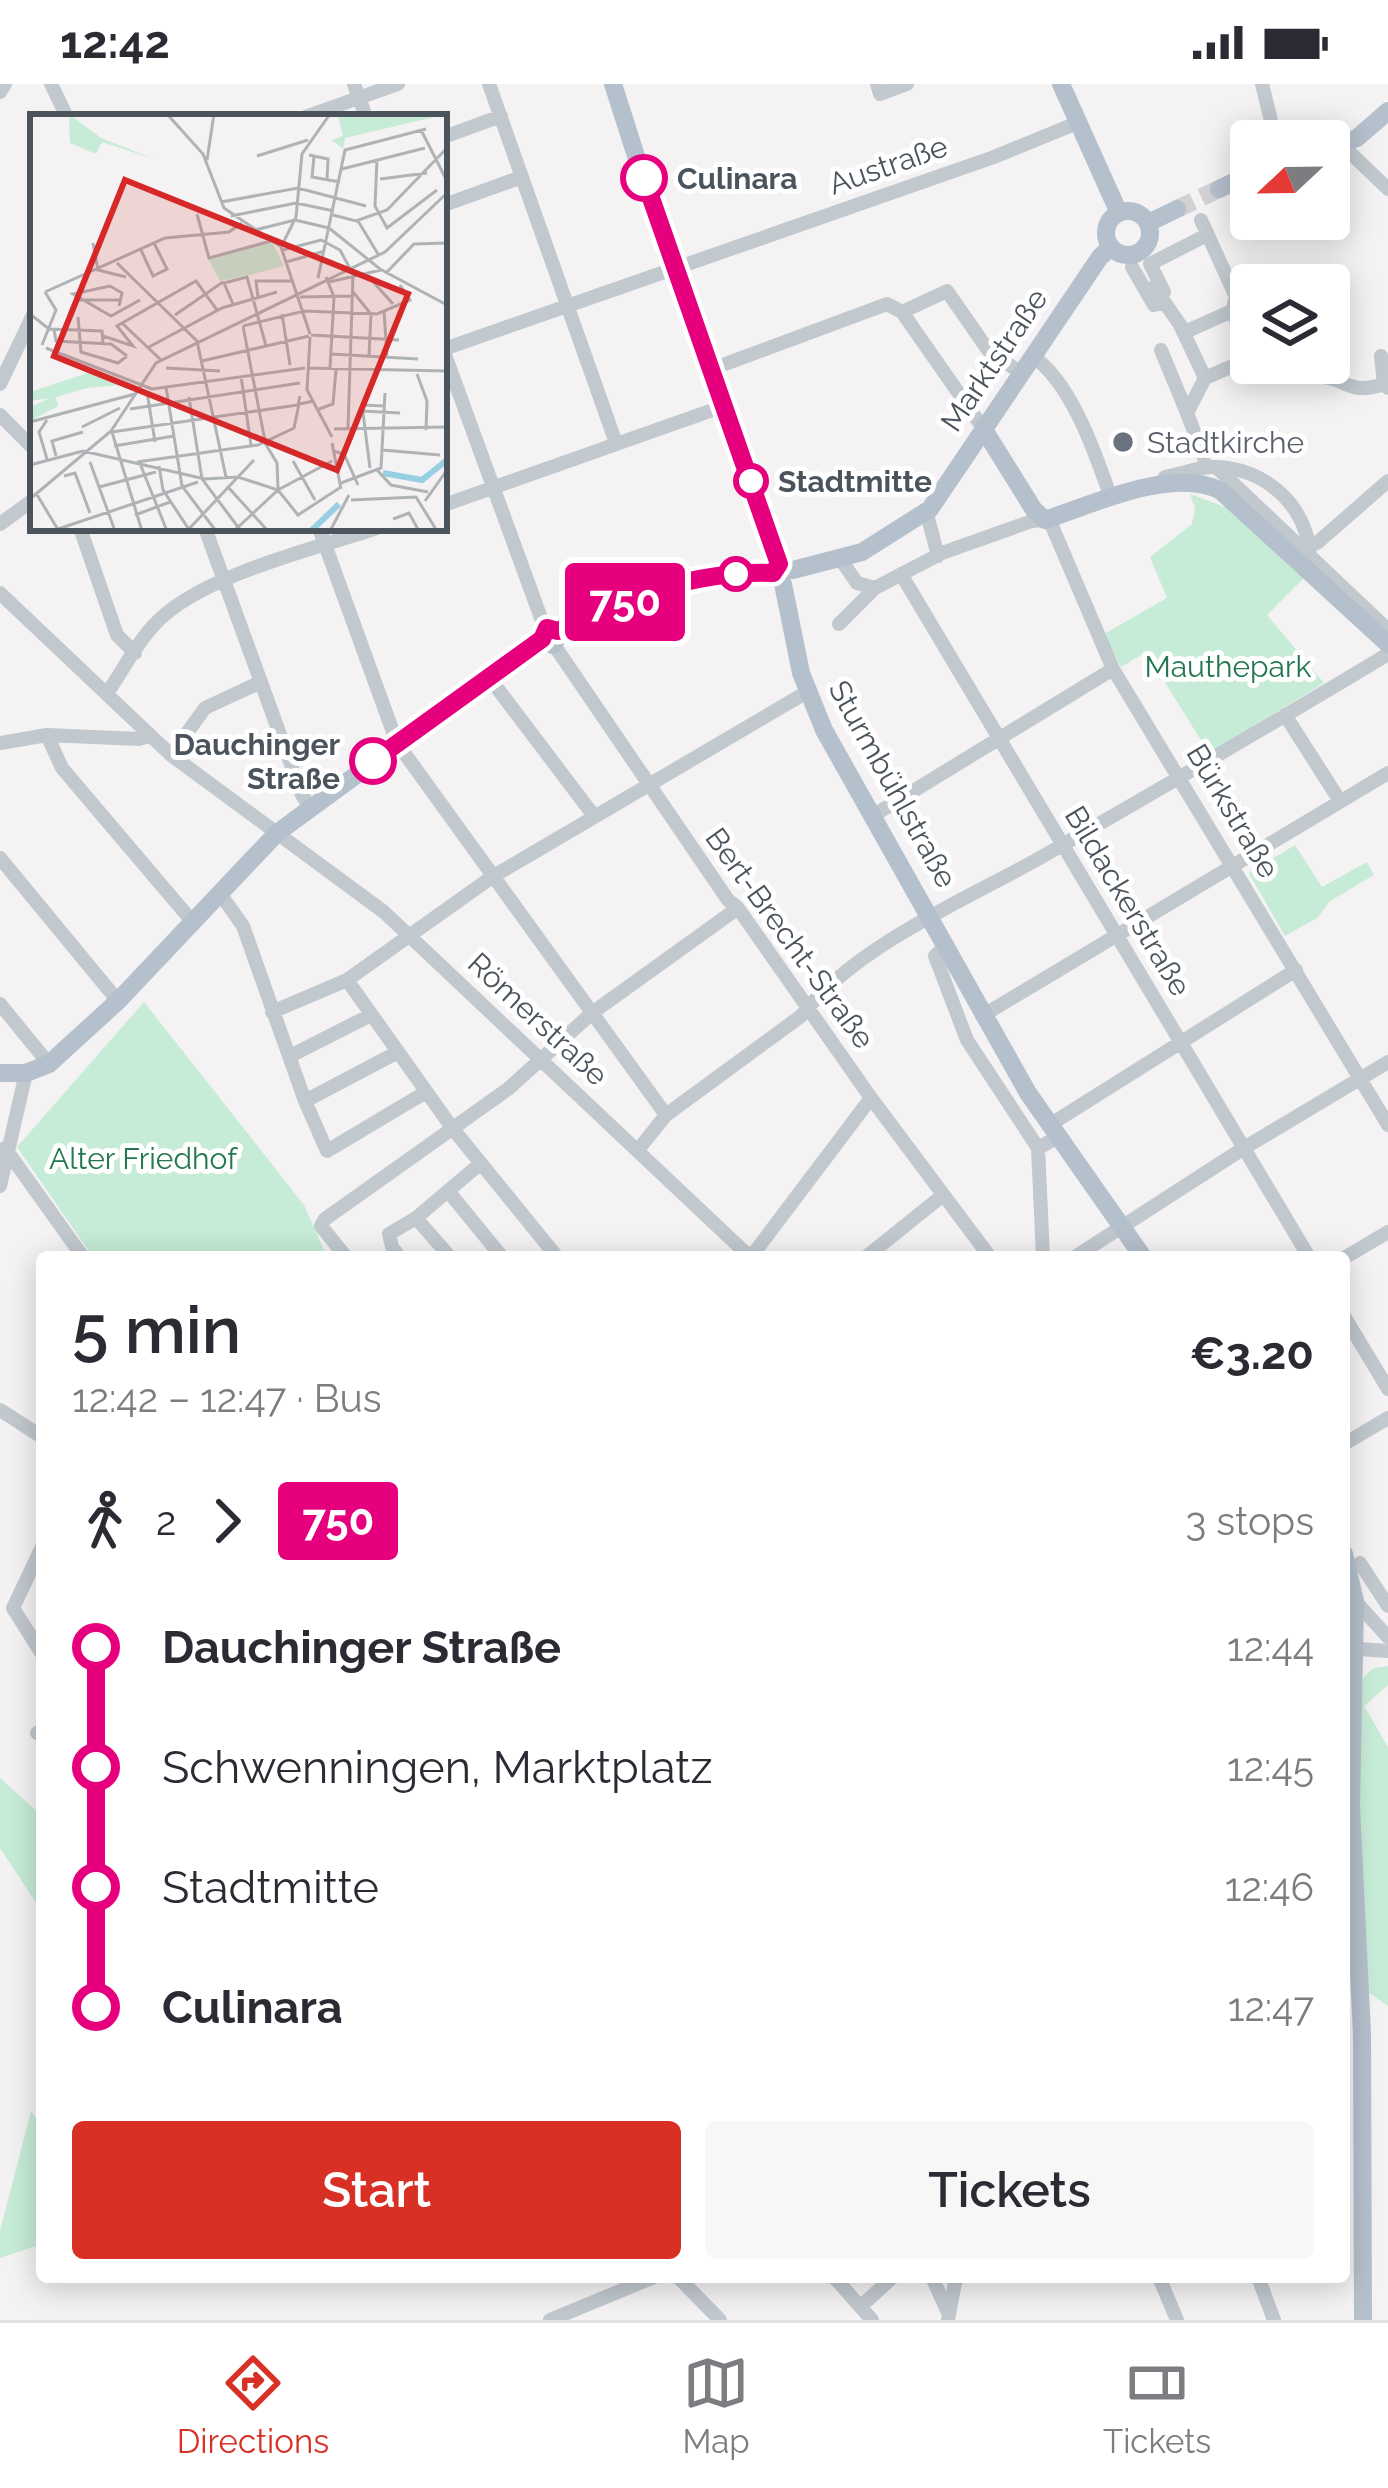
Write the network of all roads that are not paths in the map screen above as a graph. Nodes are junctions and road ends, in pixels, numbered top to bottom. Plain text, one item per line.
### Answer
1 (5, 84) edge
2 (51, 84) edge
3 (398, 84) edge
4 (489, 84) edge
5 (614, 84) edge
6 (877, 84) edge
7 (908, 84) edge
8 (1061, 84) edge
9 (1262, 84) edge
10 (356, 91) edge
11 (0, 92) edge
12 (1388, 111) edge
13 (66, 114) edge
14 (311, 114) edge
15 (501, 116) junction
16 (1272, 120) edge
17 (1077, 123) junction
18 (447, 136) edge
19 (1350, 137) edge
20 (1350, 150) edge
21 (522, 177) junction
22 (1230, 184) edge
23 (1219, 189) tunnel mouth
24 (1388, 189) edge
25 (447, 204) edge
26 (1177, 209) tunnel mouth
27 (1119, 213) junction
28 (1201, 220) dead end
29 (1148, 223) junction
30 (1201, 238) dead end
31 (1111, 247) junction
32 (673, 270) junction
33 (1230, 285) edge
34 (569, 306) junction
35 (902, 312) junction
36 (1230, 312) edge
37 (30, 321) edge
38 (1183, 329) junction
39 (447, 349) edge
40 (1161, 350) dead end
41 (1381, 356) dead end
42 (447, 358) edge
43 (1026, 364) junction
44 (1230, 366) edge
45 (709, 370) junction
46 (1204, 378) junction
47 (0, 384) edge
48 (1342, 384) edge
49 (1386, 386) edge
50 (724, 406) junction
51 (1187, 413) junction
52 (0, 416) edge
53 (983, 428) junction
54 (616, 443) junction
55 (30, 445) edge
56 (1206, 469) junction
57 (1388, 481) edge
58 (495, 487) junction
59 (1110, 496) junction
60 (30, 502) edge
61 (447, 504) edge
62 (929, 514) junction
63 (1042, 518) junction
64 (0, 524) edge
65 (81, 531) edge
66 (206, 531) edge
67 (320, 531) edge
68 (368, 531) edge
69 (326, 546) junction
70 (938, 556) junction
71 (1312, 557) junction
72 (842, 564) junction
73 (782, 573) junction
74 (901, 574) junction
75 (224, 580) junction
76 (875, 588) junction
77 (0, 593) edge
78 (839, 624) dead end
79 (1388, 630) edge
80 (550, 636) junction
81 (1388, 644) edge
82 (135, 653) junction
83 (1388, 654) edge
84 (1113, 668) junction
85 (488, 676) junction
86 (261, 682) junction
87 (807, 692) junction
88 (107, 693) junction
89 (1285, 716) junction
90 (46, 735) junction
91 (148, 736) junction
92 (1000, 739) junction
93 (0, 743) edge
94 (397, 743) junction
95 (171, 755) junction
96 (1388, 773) edge
97 (1180, 777) junction
98 (647, 785) junction
99 (1340, 801) junction
100 (310, 807) junction
101 (874, 814) junction
102 (594, 816) junction
103 (277, 833) junction
104 (1064, 844) junction
105 (0, 858) edge
106 (1233, 865) junction
107 (492, 877) junction
108 (219, 892) junction
109 (739, 908) junction
110 (932, 919) junction
111 (191, 920) junction
112 (1116, 934) junction
113 (409, 935) junction
114 (947, 945) junction
115 (1296, 970) junction
116 (347, 980) junction
117 (118, 1001) junction
118 (0, 1004) edge
119 (807, 1008) junction
120 (272, 1012) junction
121 (592, 1012) junction
122 (371, 1015) junction
123 (982, 1016) junction
124 (1180, 1042) junction
125 (398, 1052) junction
126 (290, 1056) junction
127 (540, 1057) junction
128 (1388, 1062) edge
129 (49, 1064) junction
130 (0, 1073) edge
131 (26, 1073) junction
132 (1360, 1079) junction
133 (426, 1092) junction
134 (871, 1098) junction
135 (305, 1101) junction
136 (666, 1115) junction
137 (1388, 1124) edge
138 (453, 1129) junction
139 (1056, 1130) junction
140 (5, 1148) junction
141 (1038, 1148) junction
142 (1244, 1148) junction
143 (638, 1150) junction
144 (481, 1163) junction
145 (0, 1186) edge
146 (448, 1191) junction
147 (942, 1196) junction
148 (416, 1218) junction
149 (1121, 1225) junction
150 (1388, 1232) edge
151 (78, 1251) edge
152 (341, 1251) edge
153 (395, 1251) edge
154 (445, 1251) edge
155 (497, 1251) edge
156 (546, 1251) edge
157 (744, 1251) edge
158 (755, 1251) edge
159 (873, 1251) edge
160 (985, 1251) edge
161 (1043, 1251) edge
162 (1084, 1251) edge
163 (1139, 1251) edge
164 (1305, 1251) edge
165 (1350, 1254) edge
166 (1350, 1326) edge
167 (1388, 1389) edge
168 (0, 1410) edge
169 (1388, 1418) edge
170 (36, 1434) edge
171 (1350, 1440) edge
172 (36, 1559) edge
173 (1352, 1559) edge
174 (1382, 1583) edge
175 (1355, 1601) junction
176 (1388, 1606) edge
177 (1388, 1636) edge
178 (1350, 1640) edge
179 (36, 1644) edge
180 (1350, 1648) edge
181 (1388, 1651) edge
182 (1350, 1779) edge
183 (639, 2283) edge
184 (684, 2283) edge
185 (840, 2283) edge
186 (886, 2283) edge
187 (934, 2283) edge
188 (955, 2283) edge
189 (1162, 2283) edge
190 (1260, 2283) edge
191 (861, 2306) junction
192 (948, 2317) edge
193 (550, 2320) edge
194 (720, 2320) edge
195 (872, 2320) edge
196 (1178, 2320) edge
197 (1274, 2320) edge
198 (1363, 2320) edge

1 - 11 street
2 - 13 street
3 - 10 street
4 - 15 street
5 - 32 main road, Sturmbühlstraße
6 - 7 street
8 - 17 main road
9 - 16 street
10 - 14 street
12 - 19 main road
15 - 18 street
15 - 21 street
17 - 27 main road
17 - 32 street, Austraße
20 - 24 street
21 - 25 street
21 - 34 street
22 - 23 main road
26 - 29 main road
27 - 29 main road
27 - 31 main road
28 - 33 street
29 - 31 main road
30 - 38 street
31 - 43 main road, Marktstraße
32 - 34 street, Austraße
32 - 45 main road, Sturmbühlstraße
34 - 39 street, Austraße
34 - 54 street
35 - 43 street
35 - 45 street
35 - 53 street
36 - 38 street
37 - 47 street
38 - 46 street
40 - 51 street
41 - 49 street
42 - 58 street, Bert-Brecht-Straße
43 - 53 main road, Marktstraße
43 - 59 street
44 - 46 street
45 - 50 main road, Sturmbühlstraße
46 - 51 street
48 - 49 street
50 - 54 street
50 - 73 main road, Sturmbühlstraße
51 - 56 street
52 - 55 street
53 - 62 main road, Marktstraße
53 - 63 main road
54 - 58 street
56 - 59 street
56 - 59 main road
56 - 71 main road
56 - 71 street
57 - 71 street
58 - 61 street
58 - 80 street, Bert-Brecht-Straße
59 - 63 main road
60 - 64 street
62 - 70 street
62 - 72 main road
63 - 70 street
63 - 84 street, Bürkstraße
65 - 82 street
66 - 75 street
67 - 69 street
68 - 69 street
69 - 75 street
69 - 94 street
70 - 74 street
71 - 79 street
71 - 81 main road
72 - 73 main road
72 - 76 street
73 - 80 main road
73 - 87 main road, Sturmbühlstraße
74 - 76 street
74 - 92 street, Bildackerstraße
75 - 82 street
75 - 86 street
76 - 78 street
77 - 88 street, Römerstraße
80 - 85 main road
80 - 98 street, Bert-Brecht-Straße
82 - 88 street
83 - 89 street
84 - 92 street
84 - 97 street, Bürkstraße
85 - 94 main road
85 - 102 street
86 - 95 street
86 - 100 street
87 - 98 street
87 - 101 main road, Sturmbühlstraße
88 - 91 street, Römerstraße
89 - 97 street
89 - 99 street
90 - 91 street
90 - 93 street
90 - 111 street
91 - 95 street, Römerstraße
92 - 101 street
92 - 104 street, Bildackerstraße
94 - 100 main road
94 - 107 street
95 - 103 street, Römerstraße
96 - 99 street
97 - 104 street
97 - 106 street, Bürkstraße
98 - 102 street
98 - 109 street, Bert-Brecht-Straße
99 - 106 street
100 - 103 main road
101 - 110 main road, Sturmbühlstraße
102 - 107 street
103 - 108 main road
103 - 113 street, Römerstraße
104 - 110 street
104 - 112 street, Bildackerstraße
105 - 117 street
106 - 112 street
106 - 115 street, Bürkstraße
107 - 113 street
107 - 121 street
108 - 111 main road
108 - 120 street
109 - 119 street, Bert-Brecht-Straße
109 - 121 street
110 - 114 main road, Sturmbühlstraße
110 - 119 street
111 - 117 main road
112 - 123 street
112 - 124 street, Bildackerstraße
113 - 116 street
113 - 127 street, Römerstraße
114 - 123 main road, Sturmbühlstraße
114 - 141 street, Sturmbühlstraße
115 - 124 street
115 - 132 street, Bürkstraße
116 - 120 street
116 - 122 street
117 - 129 main road
118 - 129 street
119 - 134 street, Bert-Brecht-Straße
119 - 136 street
120 - 126 street
121 - 127 street
121 - 136 street
122 - 125 street
122 - 126 street
123 - 139 main road, Sturmbühlstraße
124 - 139 street
124 - 142 street, Bildackerstraße
125 - 133 street
125 - 135 street
126 - 135 street
127 - 138 street
127 - 143 street, Römerstraße
128 - 132 street
129 - 131 main road
130 - 131 main road
131 - 140 street
132 - 137 street, Bürkstraße
132 - 142 street
133 - 135 street
133 - 138 street
134 - 147 street, Bert-Brecht-Straße
134 - 158 street
136 - 143 street
138 - 144 street
138 - 152 street
139 - 141 street
139 - 149 main road, Sturmbühlstraße
140 - 145 street
140 - 151 street
141 - 161 street
142 - 149 street
142 - 164 street, Bildackerstraße
143 - 157 street, Römerstraße
144 - 146 street
144 - 156 street
146 - 148 street
146 - 155 street
147 - 159 street
147 - 160 street, Bert-Brecht-Straße
148 - 153 street
148 - 154 street
149 - 162 street
149 - 163 main road, Sturmbühlstraße
150 - 165 street
166 - 167 street
168 - 170 street
169 - 171 street
172 - 179 street
173 - 174 street
173 - 175 main road
174 - 176 street
175 - 177 street
175 - 178 main road
180 - 181 street
182 - 198 main road
183 - 193 street
184 - 194 street
185 - 191 street
186 - 191 street
187 - 192 street
188 - 192 street
189 - 196 street
190 - 197 street
191 - 195 street

